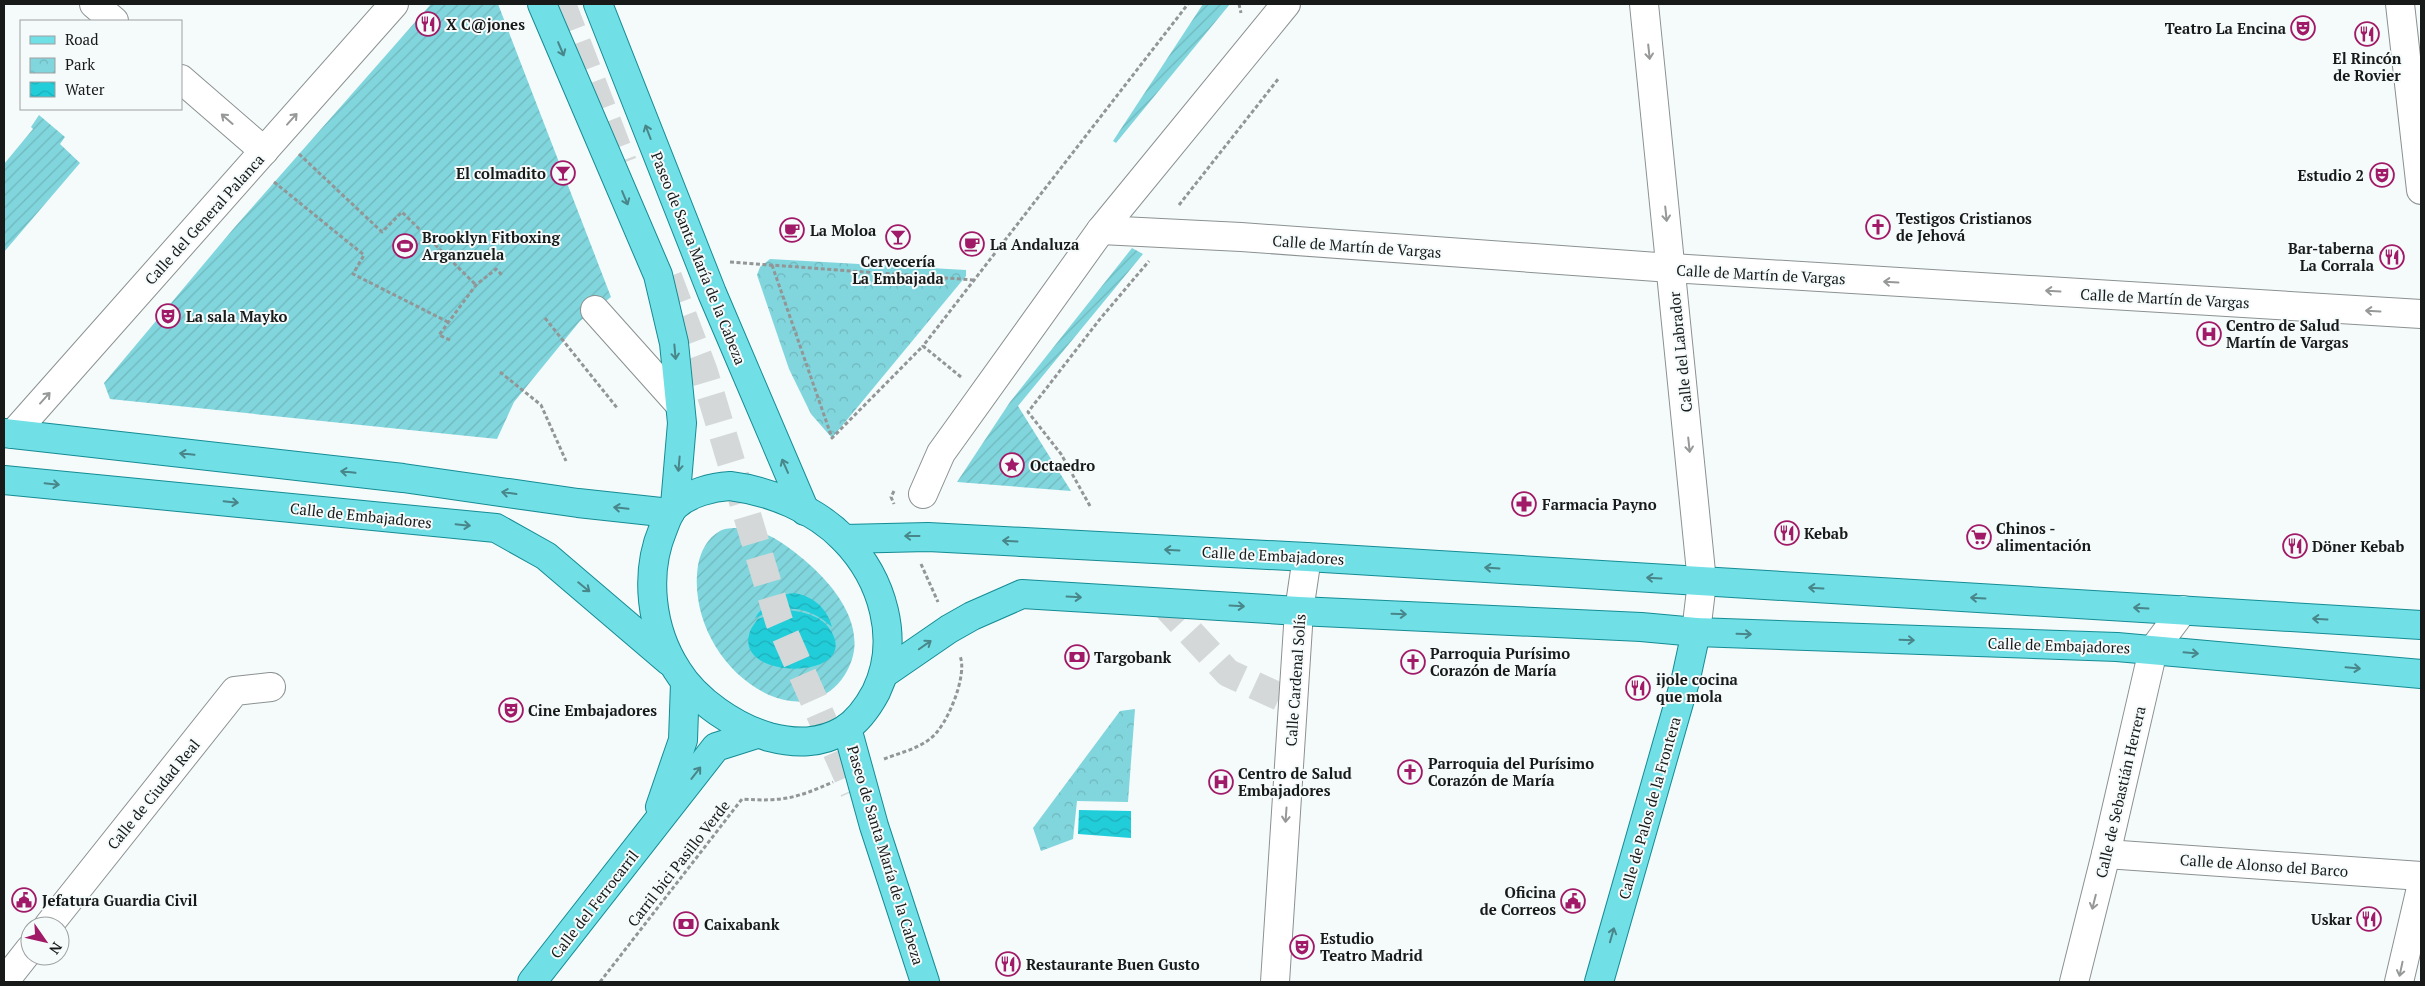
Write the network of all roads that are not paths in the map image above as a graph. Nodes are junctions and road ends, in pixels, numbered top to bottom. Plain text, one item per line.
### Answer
1 (94, 4) edge
2 (394, 4) edge
3 (542, 4) edge
4 (598, 4) edge
5 (1286, 4) edge
6 (1644, 4) edge
7 (2400, 4) edge
8 (113, 20) edge
9 (182, 80) edge
10 (264, 151) junction
11 (2421, 190) edge
12 (1101, 230) junction
13 (1671, 268) junction
14 (595, 310) dead end
15 (2421, 314) edge
16 (680, 405) junction
17 (8, 434) edge
18 (4, 480) edge
19 (923, 494) dead end
20 (672, 509) junction
21 (805, 511) junction
22 (844, 539) junction
23 (1306, 557) junction
24 (1702, 582) junction
25 (2183, 610) junction
26 (1299, 611) junction
27 (2421, 625) edge
28 (1696, 632) junction
29 (2152, 650) junction
30 (679, 673) junction
31 (885, 673) junction
32 (2421, 674) edge
33 (271, 687) dead end
34 (847, 728) junction
35 (757, 734) junction
36 (655, 825) junction
37 (2106, 854) junction
38 (2421, 876) edge
39 (2421, 888) edge
40 (56, 916) edge
41 (2415, 935) edge
42 (20, 962) edge
43 (4, 982) edge
44 (532, 982) edge
45 (925, 982) edge
46 (1275, 982) edge
47 (1599, 982) edge
48 (2074, 982) edge
49 (2398, 982) edge

1 - 8 street
10 -> 2 street, Calle del General Palanca
3 -> 16 main road
21 -> 4 main road, Paseo de Santa María de la Cabeza
5 - 12 street
6 -> 13 street, Calle del Labrador
7 - 11 street
10 -> 9 street
17 -> 10 street, Calle del General Palanca
12 - 13 street, Calle de Martín de Vargas
12 - 19 street
15 -> 13 street, Calle de Martín de Vargas
13 -> 24 street, Calle del Labrador
14 - 16 street
16 -> 20 main road
20 -> 17 main road
18 -> 30 main road, Calle de Embajadores
20 - 21 main road
20 - 30 main road
21 - 22 main road
23 -> 22 main road, Calle de Embajadores
22 - 31 main road
24 -> 23 main road, Calle de Embajadores
23 - 26 street, Calle Cardenal Solís
25 -> 24 main road, Calle de Embajadores
24 - 28 street
27 -> 25 main road, Calle de Embajadores
25 - 29 street, Calle de Sebastián Herrera
26 -> 28 main road, Calle de Embajadores
31 -> 26 main road, Calle de Embajadores
26 -> 46 street, Calle Cardenal Solís
28 -> 29 main road, Calle de Embajadores
47 -> 28 main road, Calle de Palos de la Frontera
29 -> 32 main road, Calle de Embajadores
29 - 37 street, Calle de Sebastián Herrera
30 - 35 main road, Calle de Embajadores
30 - 36 main road, Calle del Ferrocarril
31 - 34 main road
33 - 40 street, Calle de Ciudad Real
34 - 35 main road, Calle de Embajadores
34 - 45 main road, Paseo de Santa María de la Cabeza
36 -> 35 main road, Calle del Ferrocarril
36 - 44 main road, Calle del Ferrocarril
37 - 38 street, Calle de Alonso del Barco
37 -> 48 street, Calle de Sebastián Herrera
39 - 41 street
41 -> 49 street
42 - 43 street

